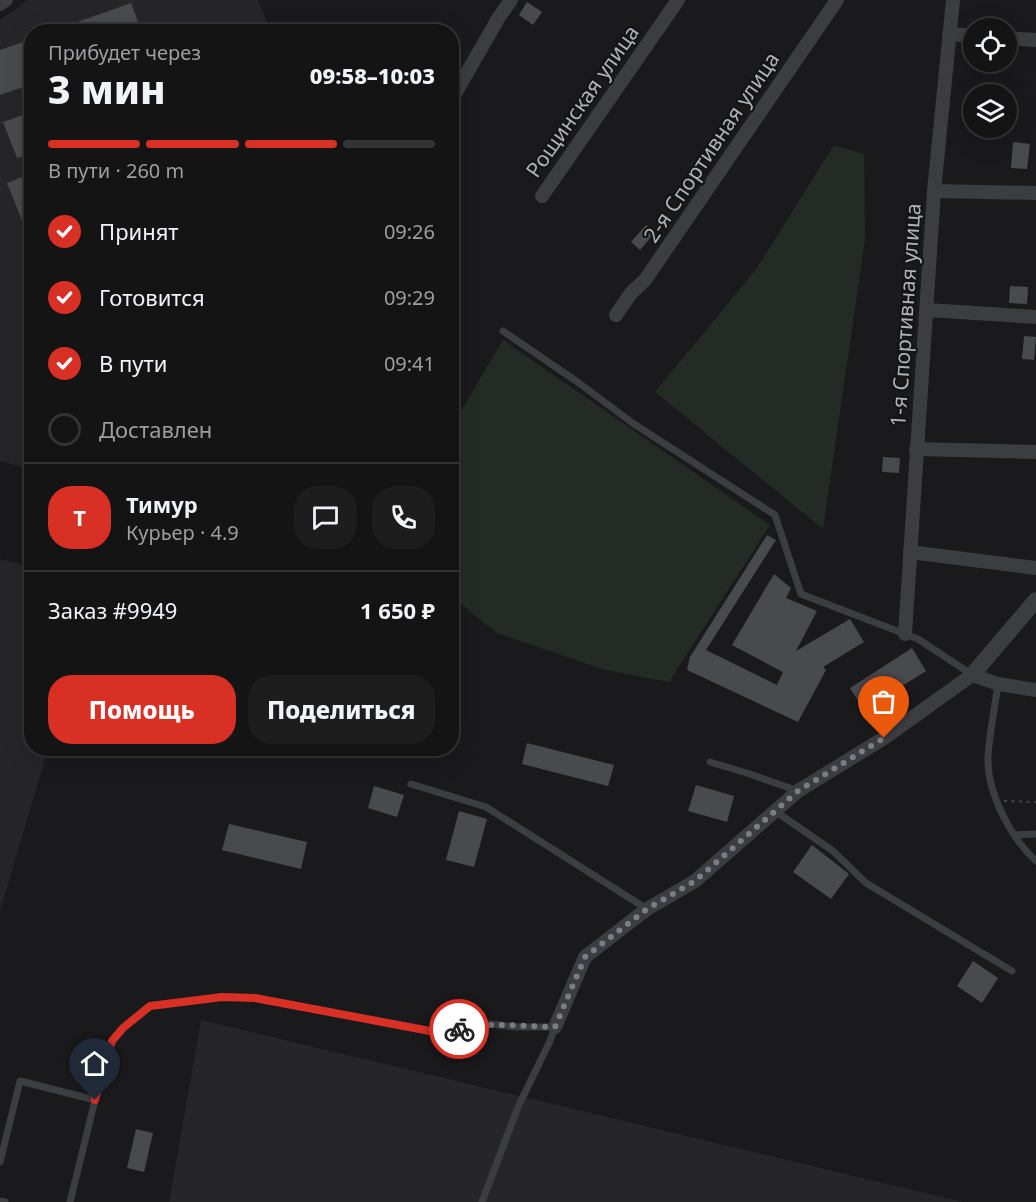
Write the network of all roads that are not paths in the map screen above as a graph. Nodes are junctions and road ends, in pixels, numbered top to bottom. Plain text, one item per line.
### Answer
1 (6, 0) edge
2 (511, 0) edge
3 (678, 0) edge
4 (837, 0) edge
5 (953, 0) edge
6 (0, 4) edge
7 (949, 34) junction
8 (963, 35) edge
9 (1017, 39) edge
10 (1036, 40) edge
11 (459, 87) edge
12 (934, 191) junction
13 (1036, 193) edge
14 (542, 196) dead end
15 (927, 310) junction
16 (616, 315) dead end
17 (1036, 317) edge
18 (503, 331) dead end
19 (916, 449) junction
20 (1036, 452) edge
21 (910, 552) junction
22 (1036, 568) edge
23 (1036, 600) edge
24 (905, 634) junction
25 (972, 675) junction
26 (998, 684) junction
27 (1036, 690) edge
28 (710, 762) dead end
29 (411, 784) dead end
30 (798, 791) junction
31 (775, 811) junction
32 (1036, 834) edge
33 (1015, 835) junction
34 (1036, 861) edge
35 (647, 909) junction
36 (1012, 971) dead end
37 (555, 1027) junction
38 (95, 1100) junction
39 (0, 1162) edge
40 (0, 1201) edge
41 (5, 1202) edge
42 (70, 1202) edge
43 (482, 1202) edge

1 - 6 street
2 - 11 street
3 - 14 street, Рощинская улица
4 - 16 street, 2-я Спортивная улица
5 - 7 street, 1-я Спортивная улица
7 - 8 street
7 - 12 street, 1-я Спортивная улица
9 - 10 street
12 - 13 street
12 - 15 street, 1-я Спортивная улица
15 - 17 street
15 - 19 street, 1-я Спортивная улица
18 - 24 lane
19 - 20 street
19 - 21 street, 1-я Спортивная улица
21 - 22 street
21 - 24 street, 1-я Спортивная улица
23 - 25 street
24 - 25 lane
25 - 26 street
25 - 30 street
26 - 27 street
26 - 33 lane
28 - 30 lane
29 - 35 lane
30 - 31 street
31 - 35 street
31 - 36 lane
32 - 33 lane
33 - 34 lane
35 - 37 street
37 - 38 lane
37 - 43 lane
38 - 39 lane
38 - 42 lane
40 - 41 lane

